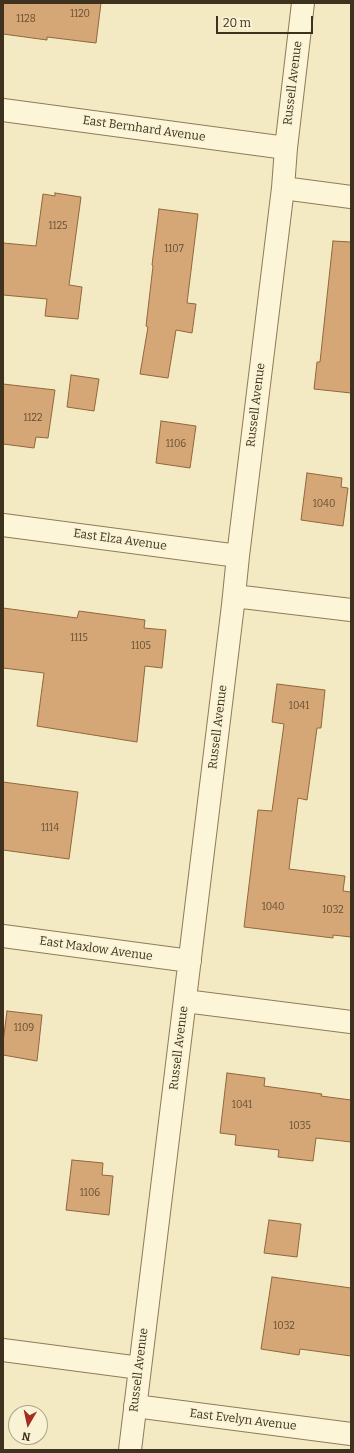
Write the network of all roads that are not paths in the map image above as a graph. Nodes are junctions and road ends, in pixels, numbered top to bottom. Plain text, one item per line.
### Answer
1 (303, 3) edge
2 (3, 110) edge
3 (286, 148) junction
4 (283, 188) junction
5 (351, 197) edge
6 (3, 524) edge
7 (238, 556) junction
8 (234, 596) junction
9 (351, 610) edge
10 (3, 936) edge
11 (190, 961) junction
12 (185, 1001) junction
13 (351, 1022) edge
14 (3, 1350) edge
15 (140, 1368) junction
16 (135, 1406) junction
17 (351, 1434) edge
18 (130, 1450) edge

1 - 3 street, Russell Avenue
2 - 3 street, East Bernhard Avenue
3 - 4 street, Russell Avenue
4 - 5 street
4 - 7 street, Russell Avenue
6 - 7 street, East Elza Avenue
7 - 8 street, Russell Avenue
8 - 9 street
8 - 11 street, Russell Avenue
10 - 11 street, East Maxlow Avenue
11 - 12 street, Russell Avenue
12 - 13 street
12 - 15 street, Russell Avenue
14 - 15 street
15 - 16 street, Russell Avenue
16 - 17 street, East Evelyn Avenue
16 - 18 street, Russell Avenue

